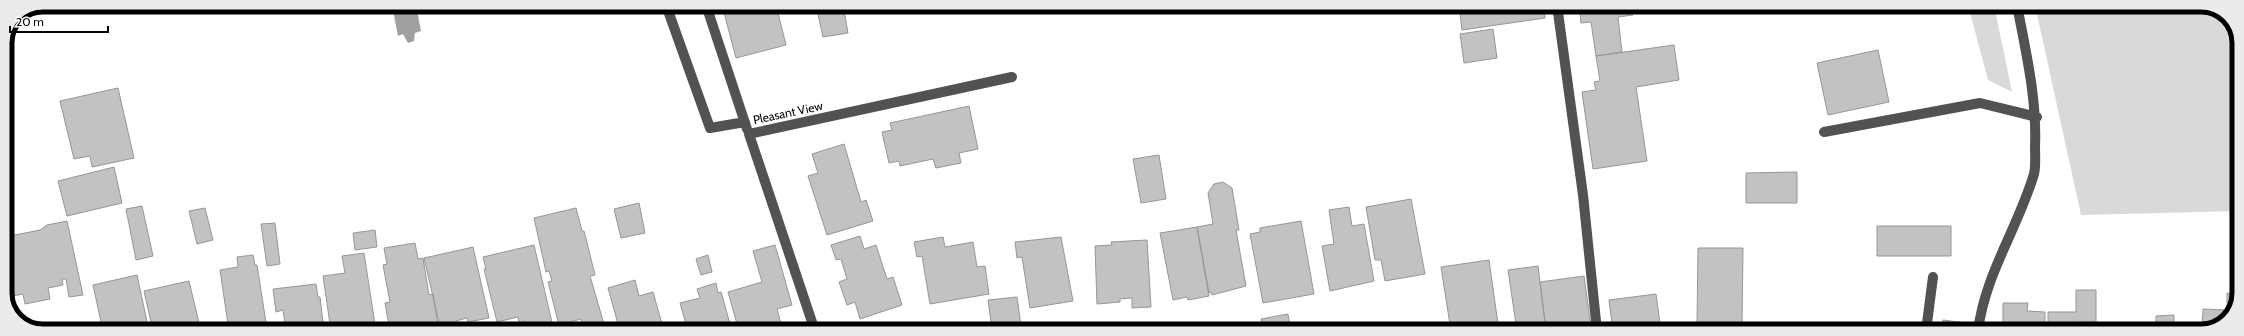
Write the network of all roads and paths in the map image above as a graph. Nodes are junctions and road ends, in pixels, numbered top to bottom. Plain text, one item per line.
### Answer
1 (669, 12) edge
2 (708, 12) edge
3 (1558, 12) edge
4 (2018, 12) edge
5 (1012, 77) dead end
6 (2036, 117) junction
7 (744, 122) junction
8 (1824, 132) dead end
9 (749, 134) junction
10 (1933, 278) dead end
11 (813, 324) edge
12 (1596, 324) edge
13 (1927, 324) edge
14 (1980, 324) edge

1 - 7 street
2 - 7 street
3 - 12 street
4 - 6 street
5 - 9 street, Pleasant View
6 - 8 street
6 - 14 street
7 - 9 street
9 - 11 street, Pleasant View
10 - 13 street

